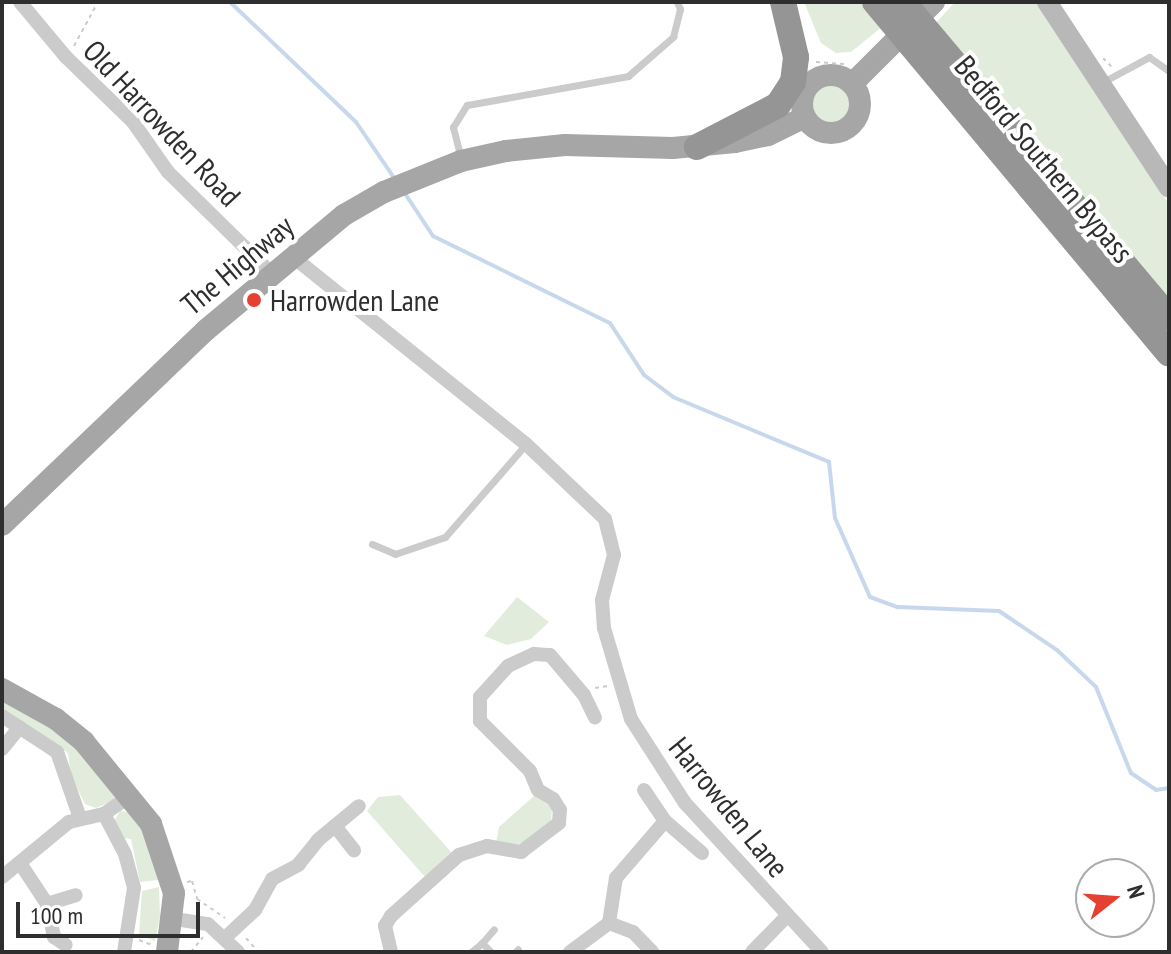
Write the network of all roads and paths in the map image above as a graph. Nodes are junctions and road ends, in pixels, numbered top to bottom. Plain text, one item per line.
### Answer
1 (20, 2) edge
2 (98, 2) edge
3 (677, 2) edge
4 (783, 2) edge
5 (793, 2) edge
6 (875, 2) edge
7 (1047, 2) edge
8 (922, 4) edge
9 (66, 57) junction
10 (1169, 71) edge
11 (852, 84) junction
12 (1100, 84) junction
13 (808, 86) junction
14 (805, 117) junction
15 (697, 147) junction
16 (461, 161) junction
17 (1169, 188) edge
18 (292, 256) junction
19 (272, 274) junction
20 (1169, 318) edge
21 (1169, 353) edge
22 (526, 444) junction
23 (2, 525) edge
24 (372, 544) dead end
25 (618, 685) junction
26 (2, 689) edge
27 (589, 691) junction
28 (2, 716) edge
29 (595, 718) dead end
30 (20, 727) junction
31 (2, 749) edge
32 (644, 790) dead end
33 (131, 795) junction
34 (359, 806) dead end
35 (104, 814) junction
36 (80, 818) junction
37 (665, 821) junction
38 (335, 826) junction
39 (354, 850) dead end
40 (702, 853) dead end
41 (20, 863) junction
42 (2, 877) edge
43 (173, 883) junction
44 (76, 895) dead end
45 (47, 904) junction
46 (786, 917) junction
47 (175, 919) junction
48 (609, 923) junction
49 (494, 929) dead end
50 (231, 932) junction
51 (482, 943) junction
52 (66, 945) dead end
53 (124, 952) edge
54 (167, 952) edge
55 (238, 952) edge
56 (258, 952) edge
57 (391, 952) edge
58 (471, 952) edge
59 (491, 952) edge
60 (570, 952) edge
61 (652, 952) edge
62 (752, 952) edge
63 (822, 952) edge

1 - 9 street, Old Harrowden Road
2 - 9 path
3 - 16 lane
4 - 15 highway
5 - 13 highway
6 - 21 highway, Bedford Southern Bypass
7 - 12 street
8 - 11 main road
8 - 20 highway, Bedford Southern Bypass
9 - 19 street, Old Harrowden Road
10 - 12 lane
11 - 13 main road
11 - 14 main road
12 - 17 street
13 - 14 main road
14 - 15 main road, The Highway
15 - 16 main road, The Highway
16 - 18 main road, The Highway
18 - 19 main road, The Highway
18 - 22 street, Harrowden Lane
19 - 23 main road, The Highway
22 - 24 lane
22 - 25 street, Harrowden Lane
25 - 27 path
25 - 46 street, Harrowden Lane
26 - 33 main road
27 - 29 street
27 - 57 street
28 - 30 street
30 - 31 street
30 - 36 street
32 - 37 street
33 - 35 street
33 - 43 main road
34 - 38 street
35 - 36 street
35 - 53 street
36 - 41 street
37 - 40 street
37 - 48 street
38 - 39 street
38 - 50 street
41 - 42 street
41 - 45 street
43 - 47 main road
43 - 50 path
44 - 45 street
45 - 52 street
46 - 62 street
46 - 63 street, Harrowden Lane
47 - 50 street
47 - 54 main road
48 - 60 street
48 - 61 street
49 - 51 lane
50 - 55 street
50 - 56 path
51 - 58 lane
51 - 59 lane

